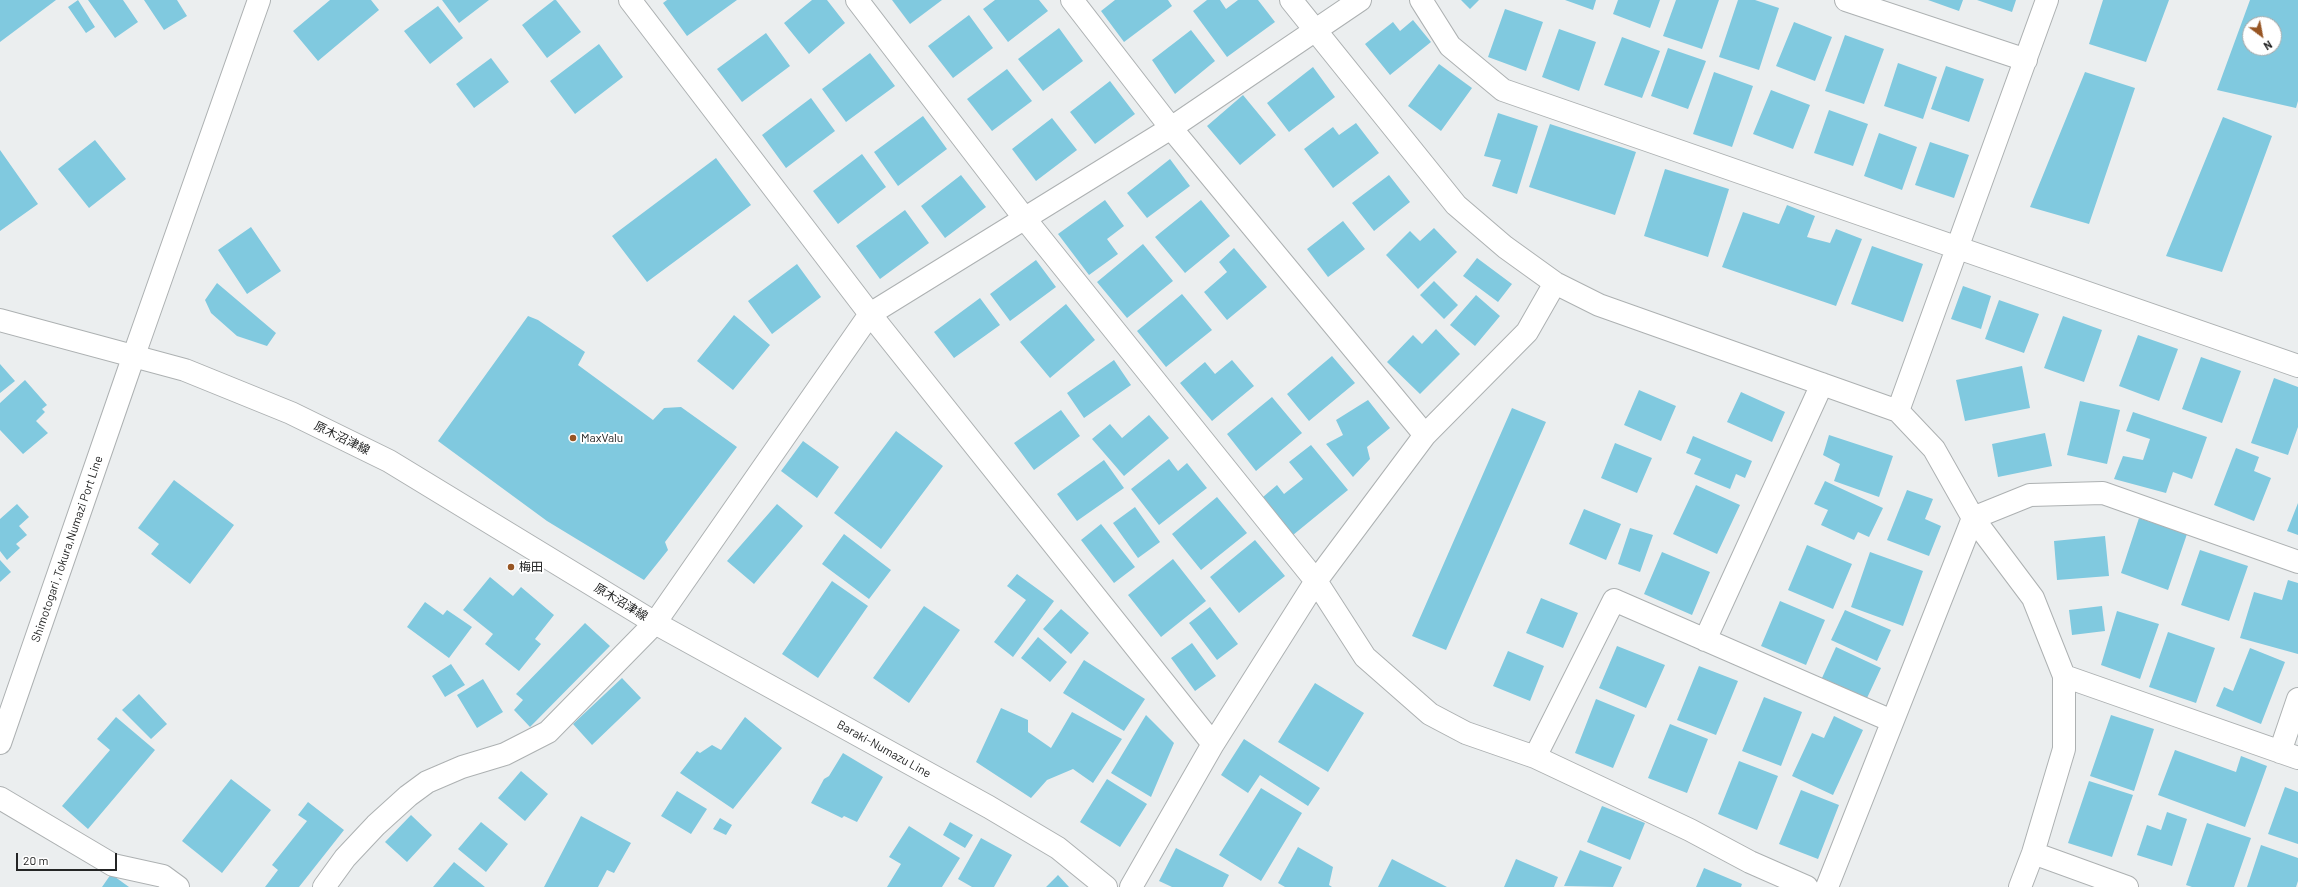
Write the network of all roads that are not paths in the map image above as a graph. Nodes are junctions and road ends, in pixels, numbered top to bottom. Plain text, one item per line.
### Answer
1 (259, 0) edge
2 (630, 0) edge
3 (857, 0) edge
4 (1072, 0) edge
5 (1291, 0) edge
6 (1360, 0) edge
7 (1421, 0) edge
8 (1846, 0) edge
9 (2047, 0) edge
10 (1314, 30) junction
11 (2026, 60) junction
12 (1171, 128) junction
13 (1025, 218) junction
14 (1958, 249) junction
15 (1555, 283) junction
16 (870, 314) junction
17 (0, 320) edge
18 (134, 356) junction
19 (2298, 366) edge
20 (1822, 384) junction
21 (1898, 411) junction
22 (1425, 435) junction
23 (1973, 518) junction
24 (2298, 562) edge
25 (1316, 581) junction
26 (654, 623) junction
27 (1705, 640) junction
28 (2064, 676) junction
29 (2298, 698) edge
30 (1892, 721) junction
31 (0, 743) edge
32 (1213, 744) junction
33 (2289, 755) edge
34 (1535, 757) junction
35 (0, 798) edge
36 (2033, 853) junction
37 (178, 887) edge
38 (324, 887) edge
39 (1106, 887) edge
40 (1132, 887) edge
41 (1807, 887) edge
42 (1827, 887) edge
43 (2020, 887) edge
44 (2127, 887) edge

1 - 18 street, Shimotogari ,Tokura,Numazi Port Line
2 - 16 street
3 - 13 street
4 - 12 street
5 - 10 street
6 - 10 street
7 - 14 street
8 - 11 street
9 - 11 street
10 - 12 street
10 - 15 street
11 - 14 street
12 - 13 street
12 - 22 street
13 - 16 street
13 - 25 street
14 - 19 street
14 - 21 street
15 - 20 street
15 - 22 street
16 - 26 street
16 - 32 street
17 - 18 street, 原木沼津線
18 - 26 street, 原木沼津線
18 - 31 street, Shimotogari ,Tokura,Numazi Port Line
20 - 21 street
20 - 27 street
21 - 23 street
22 - 25 street
23 - 24 street
23 - 28 street
23 - 30 street
25 - 32 street
25 - 34 street
26 - 38 street
26 - 39 street, Baraki-Numazu Line
27 - 30 street
27 - 34 street
28 - 33 street
28 - 36 street
29 - 33 street
30 - 42 street
32 - 40 street
34 - 41 street
35 - 37 street
36 - 43 street
36 - 44 street

